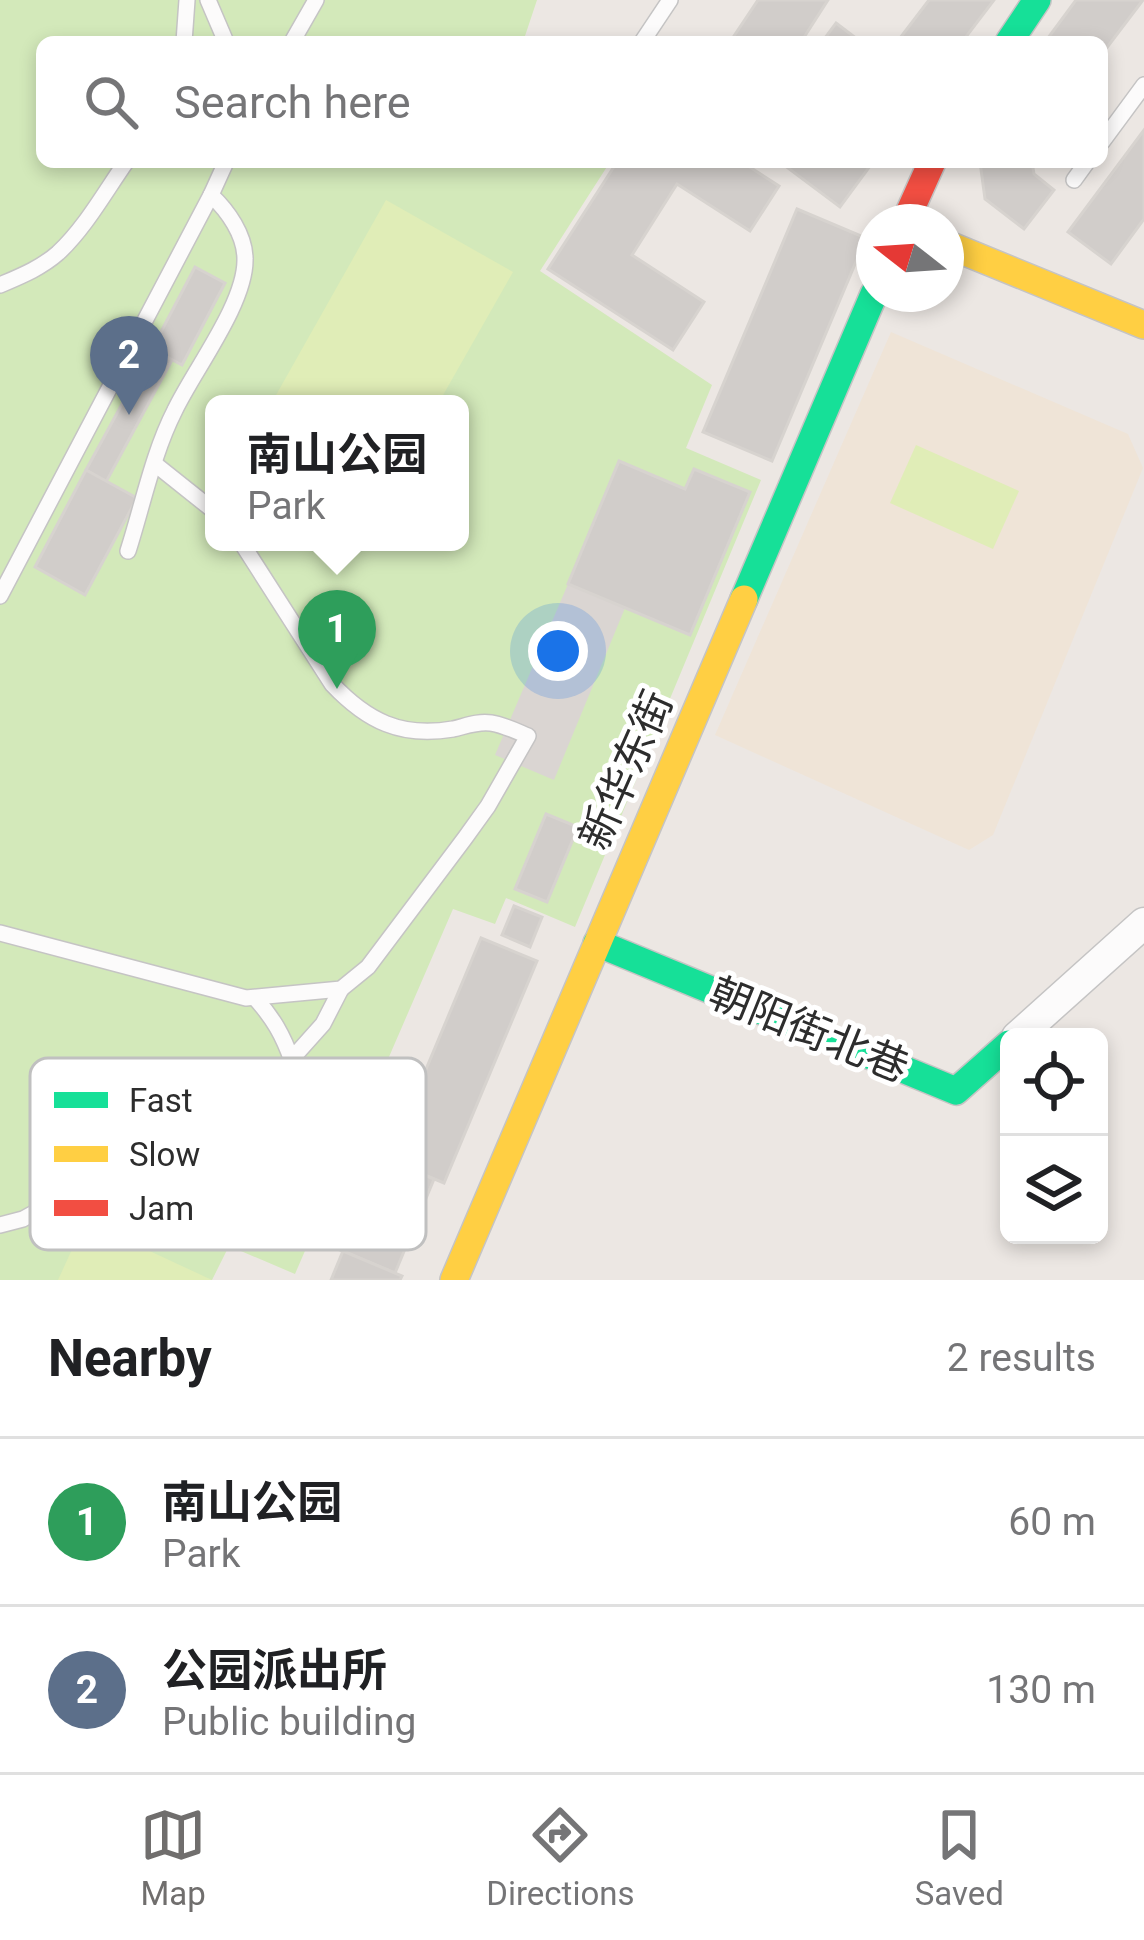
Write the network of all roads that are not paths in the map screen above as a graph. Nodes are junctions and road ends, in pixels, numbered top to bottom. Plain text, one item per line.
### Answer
1 (187, 0) edge
2 (208, 0) edge
3 (316, 0) edge
4 (670, 0) edge
5 (1037, 0) edge
6 (184, 36) edge
7 (223, 36) edge
8 (295, 36) edge
9 (646, 36) edge
10 (1013, 36) edge
11 (1144, 86) edge
12 (1108, 134) edge
13 (122, 168) edge
14 (223, 168) edge
15 (929, 168) edge
16 (1083, 168) edge
17 (1074, 180) dead end
18 (211, 195) junction
19 (913, 204) edge
20 (964, 251) edge
21 (0, 285) edge
22 (866, 312) edge
23 (1144, 325) edge
24 (155, 464) junction
25 (205, 505) edge
26 (128, 550) dead end
27 (247, 551) edge
28 (0, 596) edge
29 (1144, 923) edge
30 (0, 933) edge
31 (597, 943) junction
32 (341, 988) junction
33 (255, 998) junction
34 (1027, 1028) edge
35 (1000, 1052) edge
36 (291, 1058) edge
37 (294, 1058) edge
38 (30, 1215) edge
39 (0, 1225) edge
40 (454, 1280) edge

1 - 6 lane
2 - 7 lane
3 - 8 lane
4 - 9 lane
5 - 10 street
11 - 12 lane
13 - 21 lane
14 - 18 lane
15 - 19 street
16 - 17 lane
18 - 24 lane
18 - 28 lane
20 - 23 street
22 - 31 street, 新华东街
24 - 25 lane
24 - 26 lane
27 - 32 lane
29 - 34 street
30 - 33 lane
31 - 35 street, 朝阳街北巷
31 - 40 street, 新华东街
32 - 33 lane
32 - 37 lane
33 - 36 lane
38 - 39 lane

